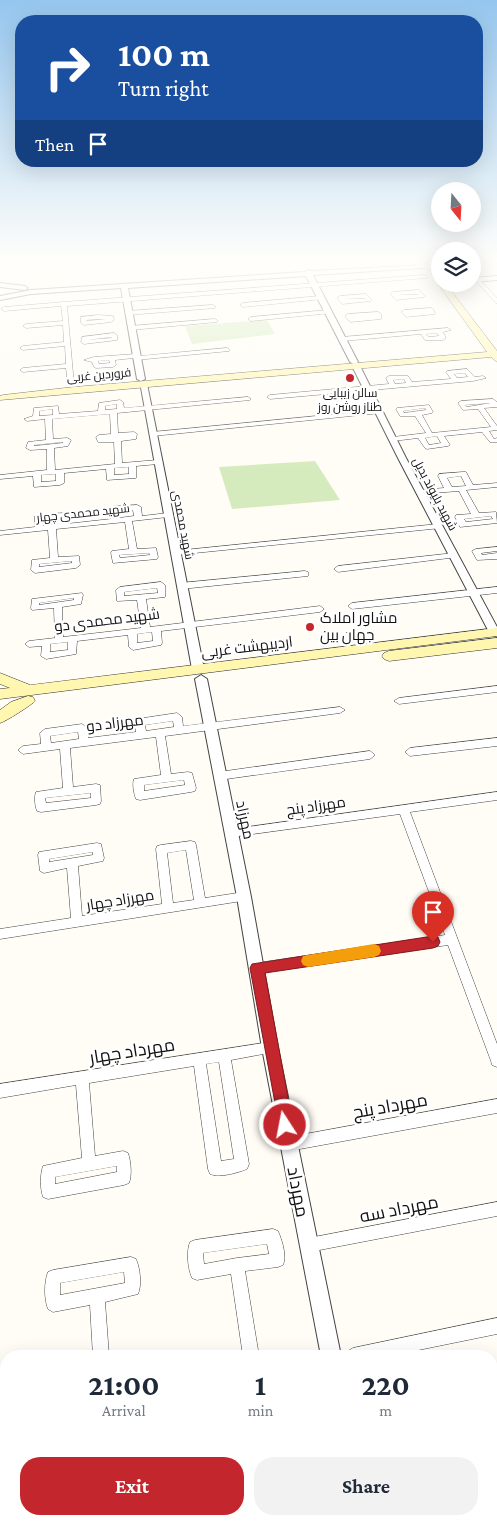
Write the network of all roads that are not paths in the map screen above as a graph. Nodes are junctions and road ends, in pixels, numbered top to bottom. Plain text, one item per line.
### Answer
1 (67, 329) edge
2 (131, 329) edge
3 (338, 329) edge
4 (370, 329) edge
5 (423, 329) edge
6 (436, 329) edge
7 (476, 329) edge
8 (448, 330) dead end
9 (439, 331) junction
10 (422, 332) junction
11 (480, 335) junction
12 (374, 336) junction
13 (383, 336) junction
14 (366, 337) junction
15 (343, 339) junction
16 (100, 340) dead end
17 (68, 344) junction
18 (23, 348) dead end
19 (227, 350) dead end
20 (495, 353) edge
21 (461, 354) junction
22 (136, 357) junction
23 (108, 358) junction
24 (94, 359) junction
25 (87, 360) dead end
26 (355, 364) junction
27 (497, 365) edge
28 (70, 366) junction
29 (23, 370) dead end
30 (483, 378) dead end
31 (142, 382) junction
32 (71, 386) junction
33 (367, 388) junction
34 (1, 394) edge
35 (270, 396) dead end
36 (248, 399) dead end
37 (480, 407) dead end
38 (148, 408) junction
39 (122, 410) junction
40 (113, 411) junction
41 (102, 412) junction
42 (379, 412) junction
43 (417, 413) dead end
44 (52, 417) junction
45 (36, 418) junction
46 (27, 419) dead end
47 (496, 428) edge
48 (484, 430) junction
49 (153, 434) junction
50 (440, 434) junction
51 (430, 435) junction
52 (420, 436) junction
53 (393, 439) junction
54 (497, 440) edge
55 (158, 462) junction
56 (132, 464) junction
57 (119, 465) junction
58 (110, 466) junction
59 (60, 471) junction
60 (52, 472) junction
61 (36, 473) junction
62 (0, 477) edge
63 (497, 485) edge
64 (470, 487) junction
65 (461, 488) junction
66 (449, 489) junction
67 (420, 492) junction
68 (168, 515) junction
69 (476, 515) junction
70 (138, 518) junction
71 (128, 519) junction
72 (497, 520) edge
73 (115, 521) junction
74 (62, 526) junction
75 (438, 526) junction
76 (52, 528) junction
77 (39, 529) junction
78 (0, 533) edge
79 (497, 549) edge
80 (133, 552) dead end
81 (175, 553) junction
82 (454, 555) junction
83 (497, 556) edge
84 (54, 560) dead end
85 (338, 569) dead end
86 (305, 574) dead end
87 (181, 586) junction
88 (497, 590) edge
89 (473, 592) junction
90 (142, 597) dead end
91 (58, 606) dead end
92 (352, 606) dead end
93 (320, 609) dead end
94 (189, 624) junction
95 (156, 628) junction
96 (146, 629) junction
97 (132, 631) junction
98 (496, 636) edge
99 (72, 638) junction
100 (59, 640) junction
101 (46, 642) junction
102 (29, 644) dead end
103 (199, 674) junction
104 (0, 678) edge
105 (497, 689) edge
106 (0, 694) edge
107 (29, 696) junction
108 (399, 701) dead end
109 (0, 704) edge
110 (340, 710) dead end
111 (0, 718) edge
112 (211, 726) junction
113 (179, 731) junction
114 (160, 733) junction
115 (141, 735) junction
116 (84, 742) junction
117 (497, 742) edge
118 (65, 745) junction
119 (46, 747) junction
120 (23, 750) dead end
121 (410, 752) dead end
122 (370, 755) dead end
123 (219, 776) junction
124 (166, 778) junction
125 (68, 791) junction
126 (497, 796) edge
127 (404, 809) junction
128 (231, 833) junction
129 (72, 863) dead end
130 (244, 897) junction
131 (200, 903) junction
132 (168, 908) junction
133 (77, 922) junction
134 (0, 934) edge
135 (452, 939) junction
136 (257, 968) junction
137 (270, 1048) junction
138 (224, 1056) junction
139 (199, 1059) junction
140 (497, 1061) edge
141 (82, 1078) junction
142 (0, 1091) edge
143 (497, 1106) edge
144 (289, 1144) junction
145 (88, 1164) junction
146 (497, 1209) edge
147 (309, 1246) junction
148 (237, 1265) junction
149 (96, 1295) junction
150 (497, 1326) edge
151 (101, 1350) edge
152 (250, 1350) edge
153 (330, 1350) edge
154 (382, 1350) edge

1 - 17 street
2 - 22 street, شهید محمدی
3 - 15 street, شهید بلیوند بدیل
4 - 12 street
5 - 10 street
6 - 9 street
7 - 11 main road
8 - 9 street
9 - 10 street
10 - 13 street
11 - 20 main road
11 - 21 main road
12 - 13 street
12 - 14 street
13 - 14 street
14 - 15 street
15 - 26 street, شهید بلیوند بدیل
16 - 23 street
17 - 18 street
17 - 28 street
19 - 22 street
20 - 21 main road, فروردین غربی
21 - 26 main road, فروردین غربی
21 - 27 main road
22 - 23 street
22 - 31 street, شهید محمدی
23 - 24 street
23 - 24 street
24 - 25 street
26 - 31 main road, فروردین غربی
26 - 33 street, شهید بلیوند بدیل
28 - 29 street
28 - 32 street
30 - 33 street
31 - 32 main road, فروردین غربی
31 - 34 main road, فروردین غربی
31 - 38 street, شهید محمدی
32 - 34 main road, فروردین غربی
33 - 35 street
33 - 42 street, شهید بلیوند بدیل
36 - 38 street
37 - 47 street
38 - 39 street
38 - 49 street, شهید محمدی
39 - 40 street
39 - 41 street
40 - 41 street
40 - 57 street
41 - 44 street
42 - 49 street
42 - 53 street, شهید بلیوند بدیل
43 - 51 street
44 - 45 street
44 - 45 street
44 - 60 street
45 - 46 street
47 - 48 street
48 - 50 street
48 - 54 street
49 - 55 street, شهید محمدی
50 - 51 street
50 - 52 street
51 - 52 street
52 - 53 street
53 - 67 street, شهید بلیوند بدیل
55 - 56 street
55 - 68 street, شهید محمدی
56 - 57 street
56 - 58 street
57 - 58 street
58 - 59 street
59 - 60 street
59 - 61 street
60 - 61 street
61 - 62 street
63 - 64 street
64 - 65 street
64 - 66 street
65 - 66 street
65 - 69 street
66 - 67 street
67 - 75 street, شهید بلیوند بدیل
68 - 70 street, شهید محمدی چهار
68 - 81 street, شهید محمدی
69 - 72 street
69 - 72 street
70 - 71 street, شهید محمدی چهار
70 - 73 street
71 - 73 street, شهید محمدی چهار
71 - 80 street
73 - 74 street, شهید محمدی چهار
74 - 76 street, شهید محمدی چهار
74 - 77 street
75 - 81 street
75 - 82 street, شهید بلیوند بدیل
76 - 77 street, شهید محمدی چهار
76 - 84 street
77 - 78 street, شهید محمدی چهار
79 - 83 street
81 - 87 street, شهید محمدی
82 - 85 street
82 - 89 street, شهید بلیوند بدیل
86 - 87 street
87 - 94 street, شهید محمدی
88 - 89 street
89 - 92 street
89 - 98 street, شهید بلیوند بدیل
90 - 96 street
91 - 100 street
93 - 94 street, شهید محمدی دو
94 - 95 street, شهید محمدی دو
94 - 103 street, شهید محمدی
95 - 96 street, شهید محمدی دو
95 - 97 street
96 - 97 street, شهید محمدی دو
97 - 99 street, شهید محمدی دو
98 - 103 main road, اردیبهشت غربی
99 - 100 street, شهید محمدی دو
99 - 101 street
100 - 101 street, شهید محمدی دو
101 - 102 street, شهید محمدی دو
103 - 107 main road, اردیبهشت غربی
103 - 112 street, مهرزاد
104 - 107 main road
105 - 108 street
106 - 107 main road, اردیبهشت غربی
107 - 109 main road, اردیبهشت غربی
107 - 111 main road
110 - 112 street, مهرزاد دو
112 - 113 street, مهرزاد دو
112 - 123 street, مهرزاد
113 - 114 street, مهرزاد دو
113 - 115 street
114 - 115 street, مهرزاد دو
114 - 124 street
115 - 116 street, مهرزاد دو
116 - 118 street, مهرزاد دو
116 - 119 street
117 - 121 street
118 - 119 street, مهرزاد دو
118 - 125 street
119 - 120 street, مهرزاد دو
122 - 123 street
123 - 128 street, مهرزاد
124 - 124 street
125 - 125 street
126 - 127 street, مهرزاد پنج
127 - 128 street, مهرزاد پنج
127 - 135 street
128 - 130 street, مهرزاد
129 - 133 street
130 - 131 street, مهرزاد چهار
130 - 136 street, مهرزاد
131 - 132 street, مهرزاد چهار
131 - 132 street
132 - 133 street, مهرزاد چهار
133 - 134 street, مهرزاد چهار
135 - 136 street
135 - 140 street
136 - 137 street, مهرداد
137 - 138 street, مهرداد چهار
137 - 144 street, مهرداد
138 - 139 street, مهرداد چهار
138 - 139 street
139 - 141 street, مهرداد چهار
141 - 142 street, مهرداد چهار
141 - 145 street
143 - 144 street, مهرداد پنج
144 - 147 street, مهرداد
145 - 145 street
146 - 147 street, مهرداد سه
147 - 153 street, مهرداد
148 - 148 street
148 - 152 street
149 - 149 street
149 - 151 street
150 - 154 street

